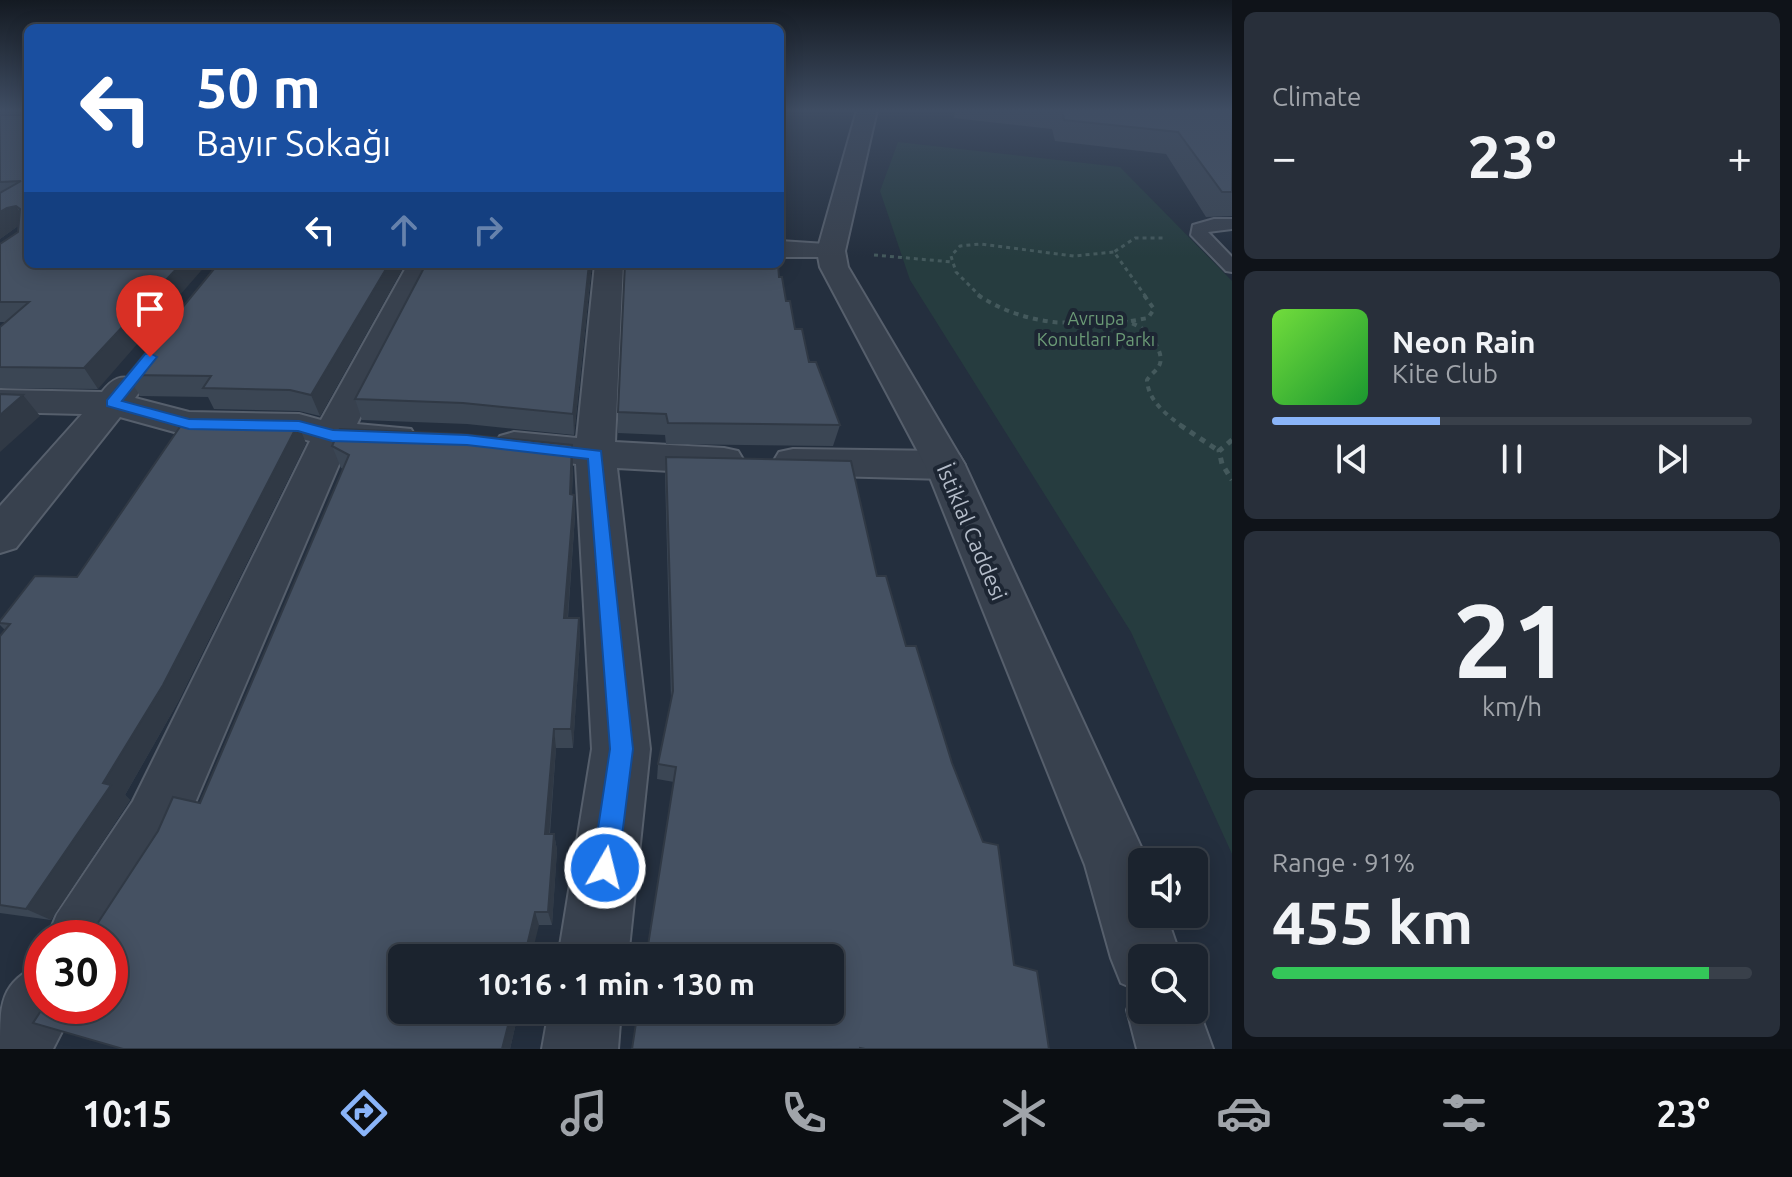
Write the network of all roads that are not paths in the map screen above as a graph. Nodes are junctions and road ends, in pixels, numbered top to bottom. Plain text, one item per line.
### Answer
1 (855, 159) edge
2 (1232, 224) edge
3 (784, 249) edge
4 (831, 251) junction
5 (1232, 267) edge
6 (420, 268) edge
7 (609, 268) edge
8 (150, 357) edge
9 (0, 401) edge
10 (112, 403) junction
11 (332, 435) junction
12 (437, 439) edge
13 (481, 442) edge
14 (595, 454) junction
15 (945, 465) junction
16 (0, 536) edge
17 (93, 920) edge
18 (595, 944) edge
19 (1142, 944) edge
20 (26, 1024) edge
21 (583, 1024) edge
22 (1167, 1024) edge
23 (10, 1049) edge
24 (580, 1049) edge
25 (1175, 1049) edge

1 - 4 street
2 - 5 lane
3 - 4 street
4 - 15 street, İstiklal Caddesi
6 - 11 street
7 - 14 street
8 - 10 street
9 - 10 street
10 - 11 street
10 - 16 street
11 - 12 street
11 - 17 street
13 - 14 street
14 - 15 street
14 - 18 street
15 - 19 street, İstiklal Caddesi
20 - 23 street
21 - 24 street
22 - 25 street

